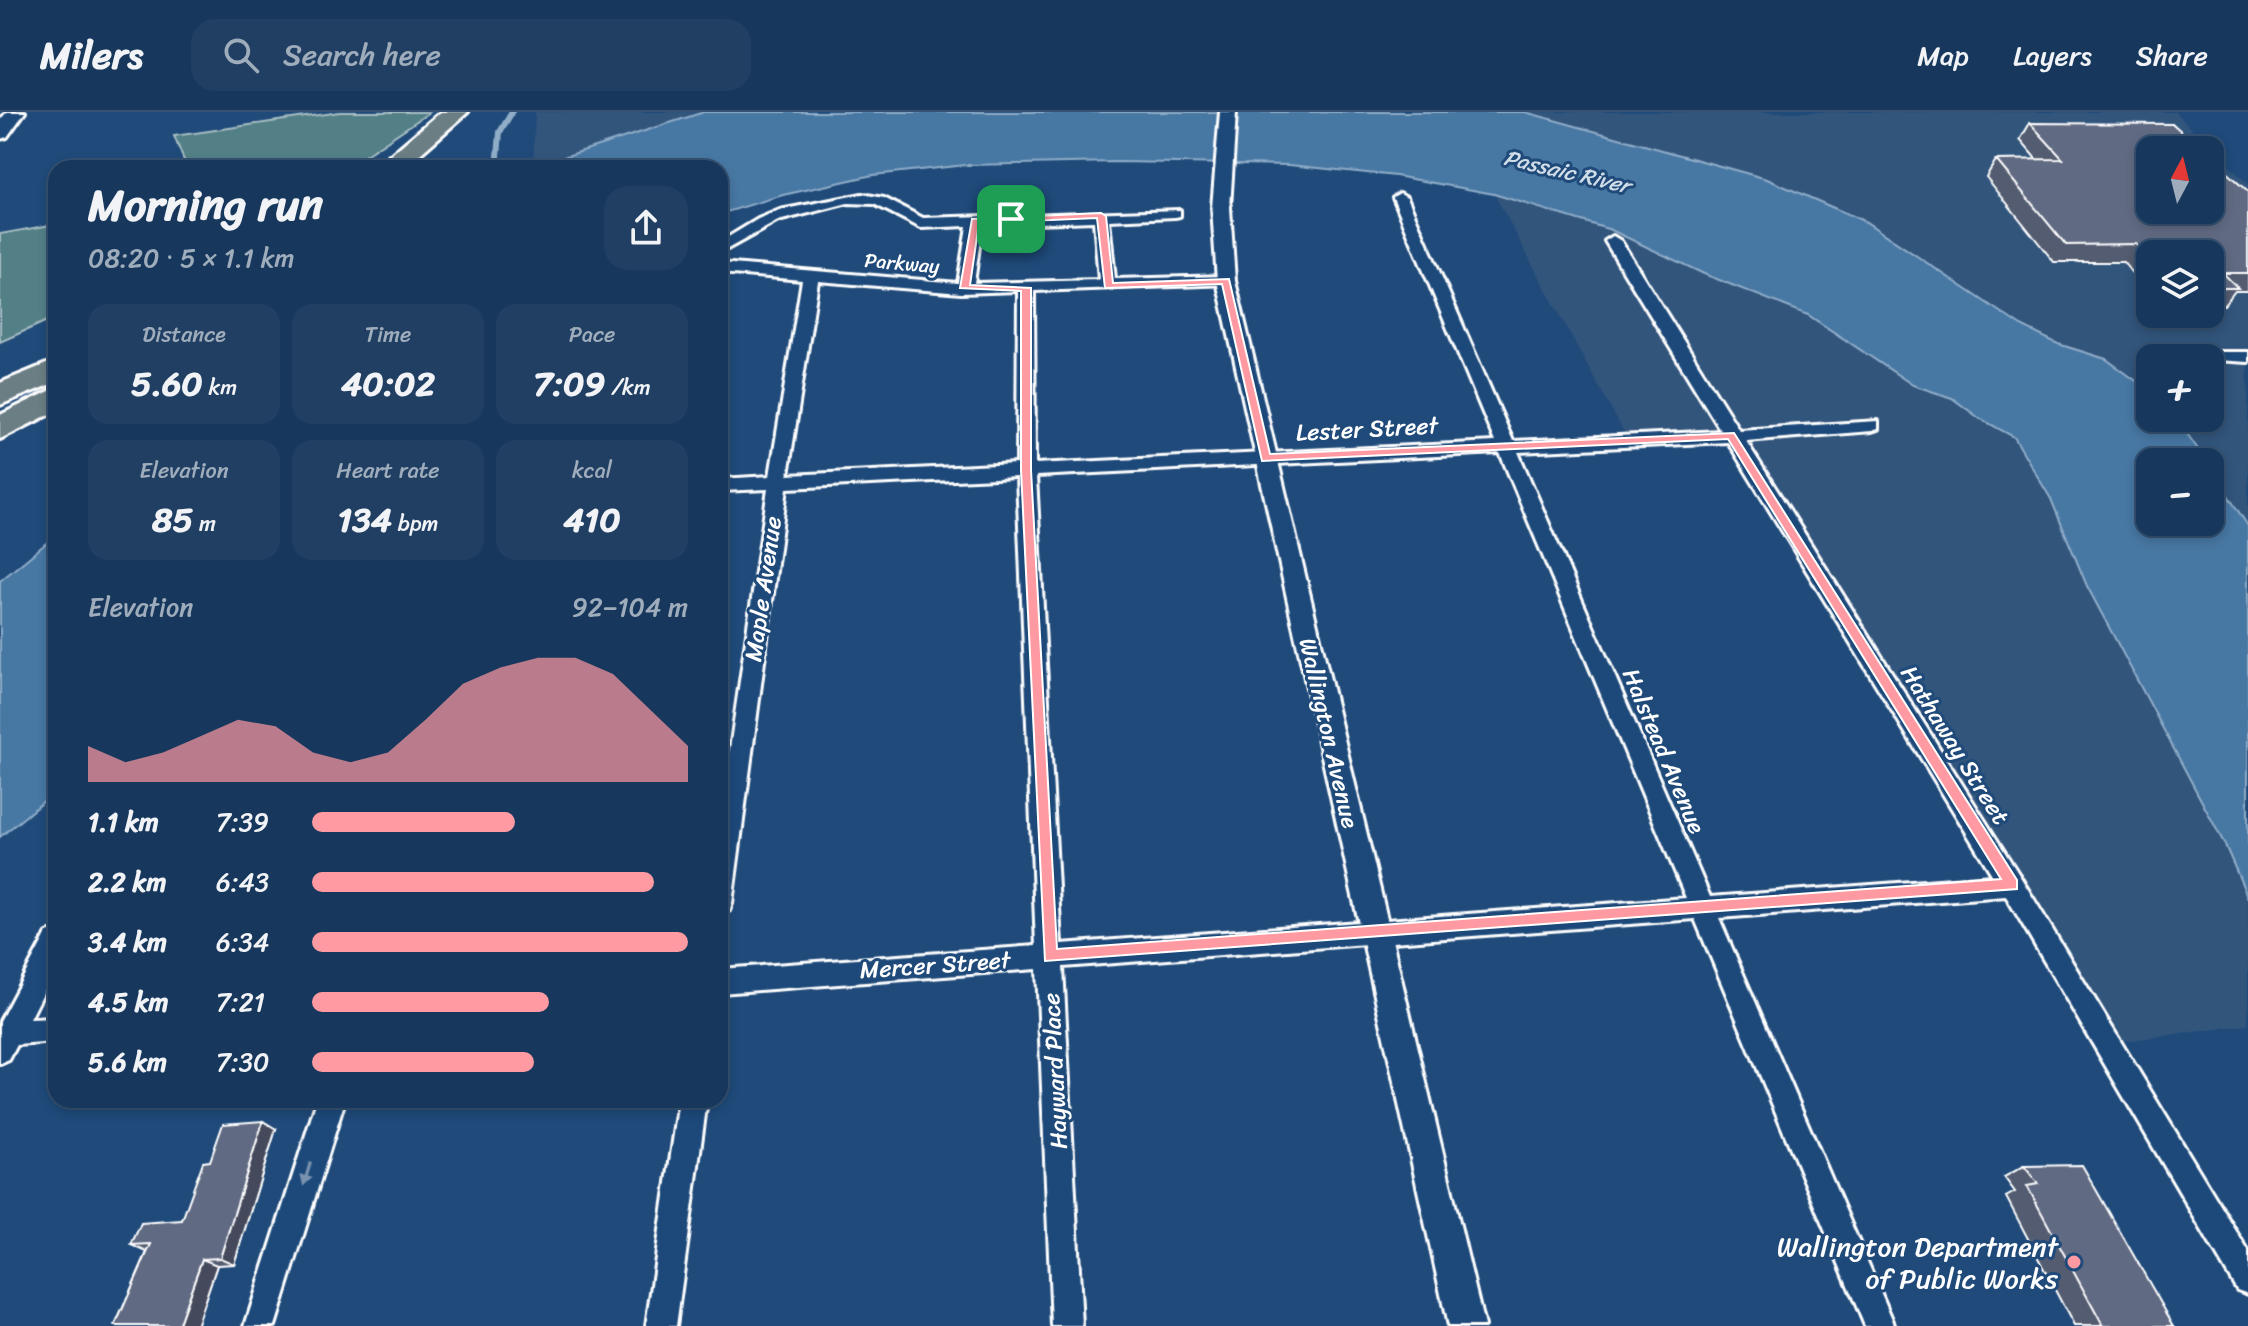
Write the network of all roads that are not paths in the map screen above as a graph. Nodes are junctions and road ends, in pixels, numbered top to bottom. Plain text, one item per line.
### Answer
1 (16, 112) edge
2 (1228, 112) edge
3 (468, 115) edge
4 (0, 133) edge
5 (462, 141) dead end
6 (400, 160) edge
7 (430, 160) edge
8 (1400, 197) dead end
9 (1175, 213) dead end
10 (1101, 216) junction
11 (975, 221) junction
12 (1613, 241) dead end
13 (728, 243) edge
14 (728, 269) edge
15 (811, 275) junction
16 (1226, 281) junction
17 (1108, 286) junction
18 (965, 288) junction
19 (1026, 288) junction
20 (48, 349) edge
21 (2224, 357) edge
22 (2248, 357) edge
23 (0, 370) edge
24 (48, 374) edge
25 (0, 395) edge
26 (48, 402) edge
27 (1872, 425) dead end
28 (0, 429) edge
29 (1731, 436) junction
30 (1506, 447) junction
31 (1266, 458) junction
32 (1026, 470) junction
33 (778, 482) junction
34 (728, 485) edge
35 (728, 845) edge
36 (2012, 885) junction
37 (1702, 908) junction
38 (1375, 932) junction
39 (48, 956) edge
40 (1050, 956) junction
41 (728, 980) edge
42 (48, 1032) edge
43 (3, 1040) edge
44 (328, 1108) edge
45 (692, 1108) edge
46 (2248, 1279) edge
47 (260, 1326) edge
48 (661, 1326) edge
49 (1067, 1326) edge
50 (1466, 1326) edge
51 (1880, 1326) edge

1 - 4 main road
2 - 16 street, Wallington Avenue
3 - 5 highway
3 - 6 highway
3 - 7 highway
8 - 30 street, Halstead Avenue
9 - 10 street
10 - 11 street
10 - 17 street
11 - 13 street
11 - 18 street
12 - 29 street, Hathaway Street
14 - 15 street, Parkway
15 - 18 street, Parkway
15 - 33 street, Maple Avenue
16 - 17 street, Parkway
16 - 31 street, Wallington Avenue
17 - 19 street, Parkway
18 - 19 street, Parkway
19 - 32 street, Hayward Place
20 - 23 highway
21 - 22 street
24 - 25 highway
26 - 28 highway
27 - 29 street, Lester Street
29 - 30 street, Lester Street
29 - 36 street, Hathaway Street
30 - 31 street, Lester Street
30 - 37 street, Halstead Avenue
31 - 32 street, Lester Street
31 - 38 street, Wallington Avenue
32 - 33 street, Lester Street
32 - 40 street, Hayward Place
33 - 34 street, Lester Street
33 - 35 street, Maple Avenue
36 - 37 street, Mercer Street
36 - 46 street, Hathaway Street
37 - 38 street, Mercer Street
37 - 51 street, Halstead Avenue
38 - 40 street, Mercer Street
38 - 50 street, Wallington Avenue
39 - 43 street
40 - 41 street, Mercer Street
40 - 49 street, Hayward Place
42 - 43 street
44 -> 47 street
45 - 48 street

